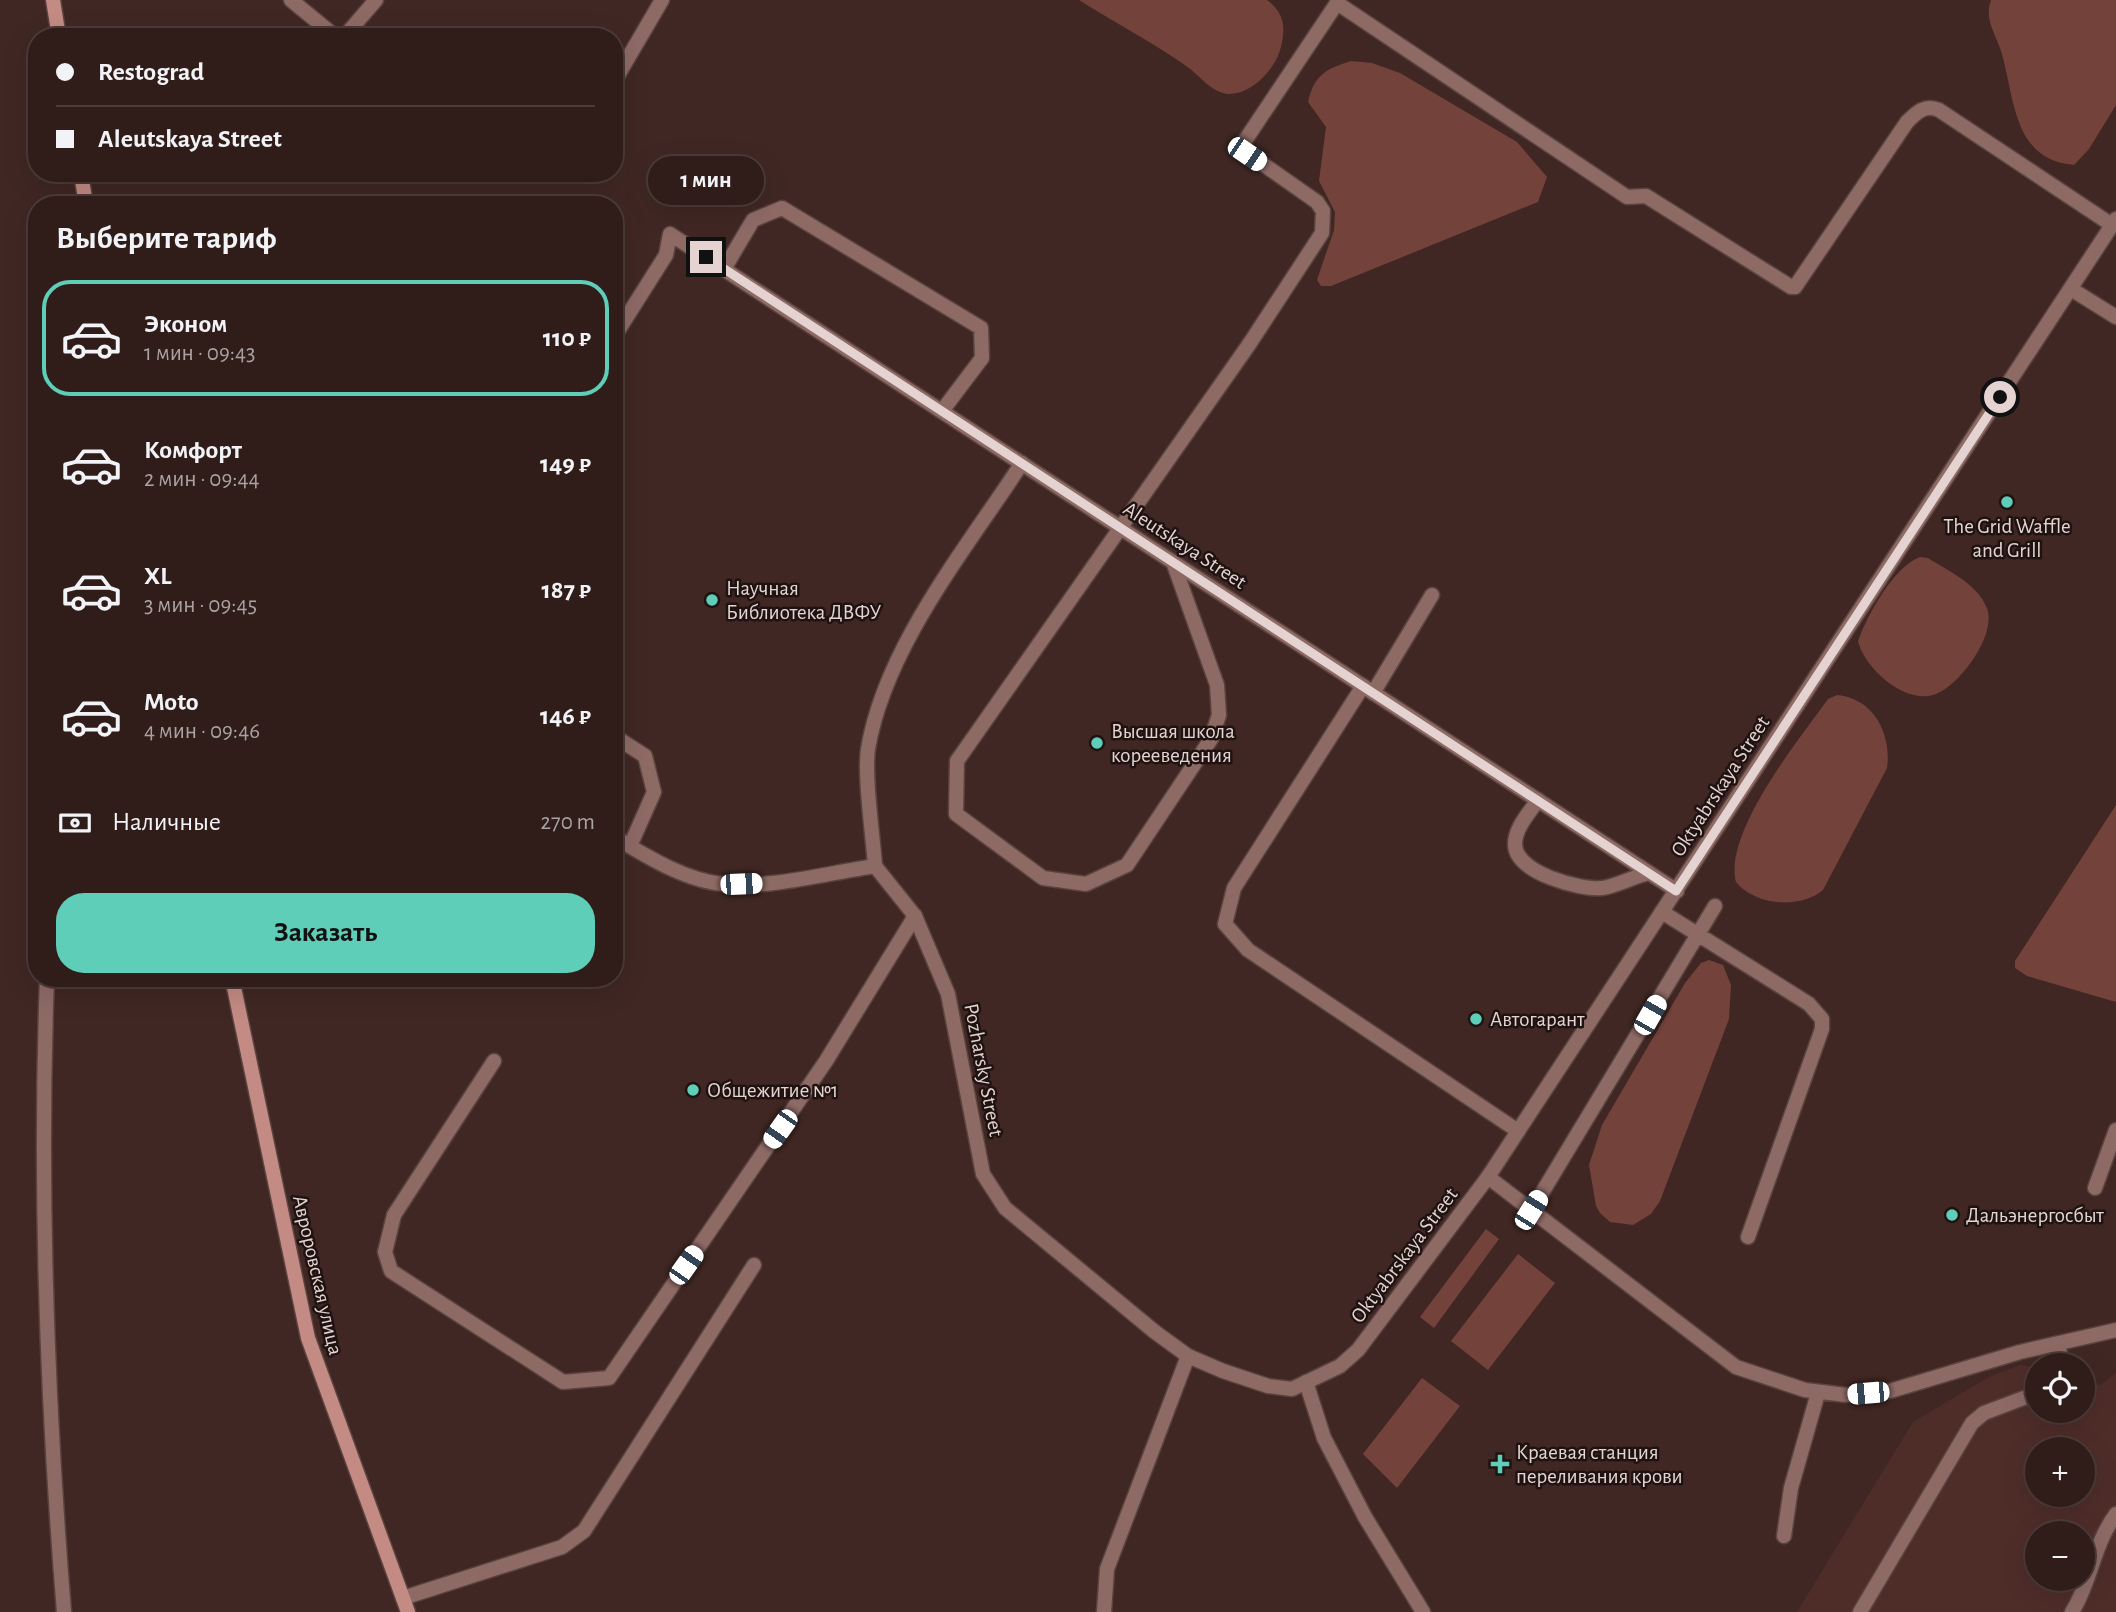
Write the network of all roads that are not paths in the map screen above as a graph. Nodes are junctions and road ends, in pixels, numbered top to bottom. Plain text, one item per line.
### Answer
1 (53, 0) edge
2 (291, 0) edge
3 (376, 0) edge
4 (662, 0) edge
5 (1338, 2) edge
6 (58, 28) edge
7 (325, 28) edge
8 (352, 28) edge
9 (623, 67) edge
10 (2114, 222) edge
11 (724, 269) junction
12 (2071, 289) junction
13 (2116, 317) edge
14 (623, 323) edge
15 (942, 411) junction
16 (1022, 463) junction
17 (1119, 527) junction
18 (1173, 562) junction
19 (1432, 595) dead end
20 (1368, 689) junction
21 (623, 742) edge
22 (1538, 800) junction
23 (623, 842) edge
24 (630, 846) junction
25 (875, 866) junction
26 (1649, 873) junction
27 (1676, 891) junction
28 (1715, 906) dead end
29 (1662, 912) junction
30 (915, 916) junction
31 (1697, 934) junction
32 (47, 987) edge
33 (234, 987) edge
34 (494, 1061) dead end
35 (2116, 1130) edge
36 (1518, 1131) junction
37 (1489, 1177) junction
38 (2095, 1188) dead end
39 (1531, 1210) junction
40 (1748, 1237) dead end
41 (754, 1265) dead end
42 (2116, 1331) edge
43 (2057, 1344) junction
44 (2060, 1353) edge
45 (1188, 1356) junction
46 (1306, 1382) junction
47 (1818, 1393) junction
48 (2025, 1398) edge
49 (2116, 1514) edge
50 (1784, 1536) dead end
51 (406, 1605) edge
52 (64, 1612) edge
53 (1104, 1612) edge
54 (1423, 1612) edge
55 (1860, 1612) edge
56 (2072, 1612) edge

1 - 6 main road
2 - 7 street
3 - 8 street
4 - 9 street
5 - 10 street
5 - 17 street
10 - 12 street, Oktyabrskaya Street
11 - 14 street, Aleutskaya Street
11 - 15 street, Aleutskaya Street
11 - 15 street
12 - 13 street
12 - 27 street, Oktyabrskaya Street
15 - 16 street, Aleutskaya Street
16 - 17 street, Aleutskaya Street
16 - 25 street
17 - 18 street, Aleutskaya Street
17 - 18 street
18 - 20 street, Aleutskaya Street
19 - 20 street
20 - 22 street, Aleutskaya Street
20 - 36 street
21 - 24 street
22 - 26 street, Aleutskaya Street
22 - 26 street
23 - 24 street
24 - 25 street
25 - 30 street, Pozharsky Street
26 - 27 street, Aleutskaya Street
27 - 29 street, Oktyabrskaya Street
28 - 31 street
29 - 31 street
29 - 36 street, Oktyabrskaya Street
30 - 34 street
30 - 45 street, Pozharsky Street
31 - 39 street
31 - 40 street
32 - 52 street
33 - 51 main road, Авроровская улица
35 - 38 street
36 - 37 street, Oktyabrskaya Street
37 - 39 street
37 - 46 street, Oktyabrskaya Street
39 - 47 street
41 - 51 street
42 - 43 street
43 - 44 street
43 - 47 street
45 - 46 street, Pozharsky Street
45 - 53 street
46 - 54 street
47 - 50 street
48 - 55 street
49 - 56 street

